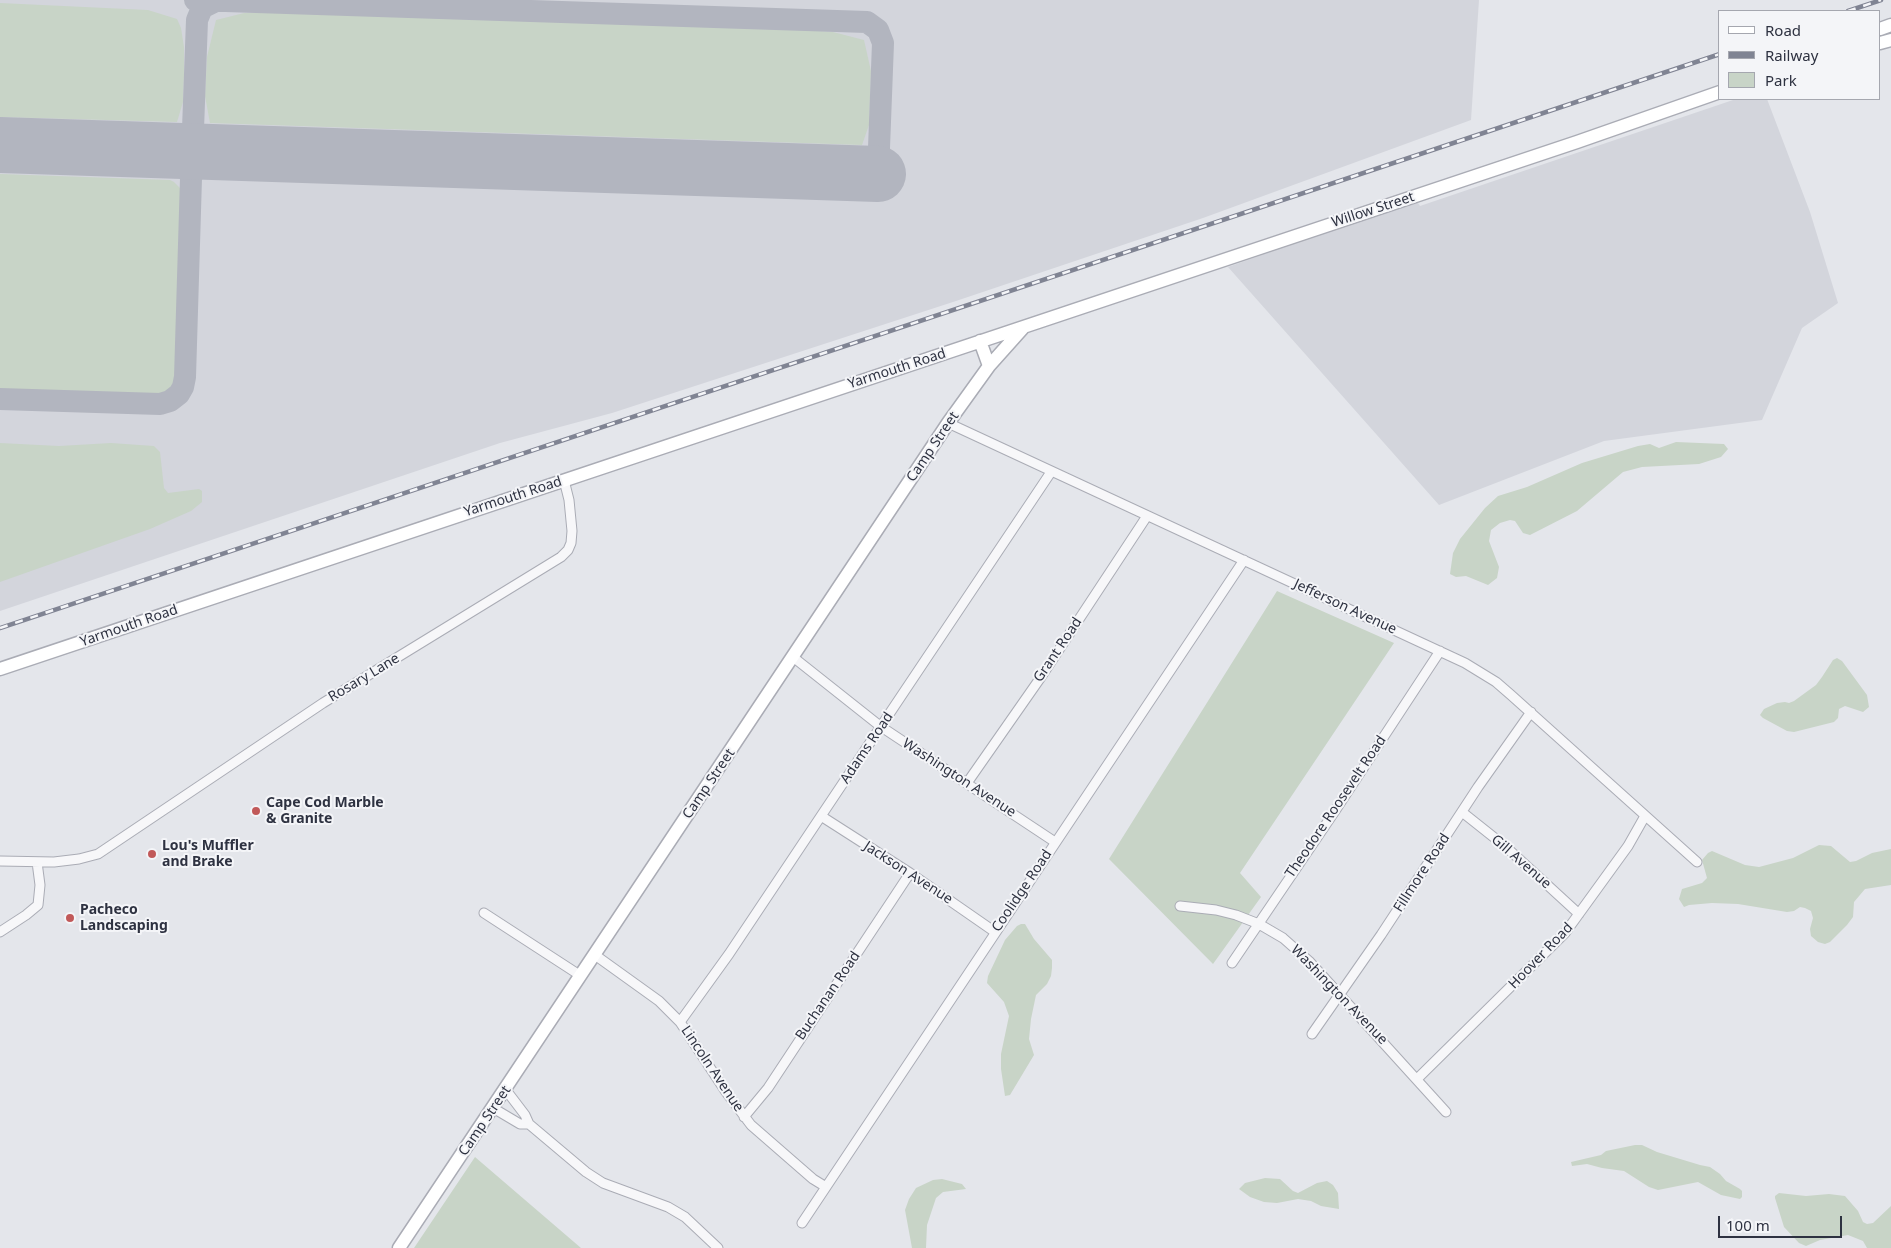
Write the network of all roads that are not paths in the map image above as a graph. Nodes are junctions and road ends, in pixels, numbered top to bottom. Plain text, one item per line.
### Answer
1 (1718, 93) edge
2 (1025, 325) junction
3 (980, 341) junction
4 (988, 366) junction
5 (948, 423) junction
6 (1051, 472) junction
7 (564, 480) junction
8 (1147, 516) junction
9 (1244, 560) junction
10 (1440, 651) junction
11 (793, 657) junction
12 (0, 669) edge
13 (1531, 712) junction
14 (880, 726) junction
15 (967, 782) junction
16 (1462, 812) junction
17 (822, 816) junction
18 (1646, 816) junction
19 (1055, 842) junction
20 (0, 861) edge
21 (37, 862) junction
22 (1697, 862) dead end
23 (910, 873) junction
24 (1180, 906) dead end
25 (484, 912) dead end
26 (1579, 914) junction
27 (1259, 924) junction
28 (0, 932) edge
29 (994, 932) junction
30 (595, 955) junction
31 (1232, 962) dead end
32 (581, 976) junction
33 (1339, 993) junction
34 (680, 1022) junction
35 (1312, 1034) dead end
36 (1417, 1079) junction
37 (506, 1090) junction
38 (493, 1108) junction
39 (1446, 1112) dead end
40 (744, 1117) junction
41 (530, 1124) junction
42 (826, 1186) junction
43 (802, 1223) dead end
44 (399, 1248) edge
45 (718, 1248) edge

1 - 2 main road, Willow Street
2 - 3 main road, Yarmouth Road
2 - 4 main road, Camp Street
3 - 4 main road
3 - 7 main road, Yarmouth Road
4 - 5 main road, Camp Street
5 - 6 street, Jefferson Avenue
5 - 11 main road, Camp Street
6 - 8 street, Jefferson Avenue
6 - 14 street, Adams Road
7 - 12 main road, Yarmouth Road
7 - 21 street, Rosary Lane
8 - 9 street, Jefferson Avenue
8 - 15 street, Grant Road
9 - 10 street, Jefferson Avenue
9 - 19 street, Coolidge Road
10 - 13 street, Jefferson Avenue
10 - 27 street, Theodore Roosevelt Road
11 - 14 street, Washington Avenue
11 - 30 main road, Camp Street
13 - 16 street, Fillmore Road
13 - 18 street, Jefferson Avenue
14 - 15 street, Washington Avenue
14 - 17 street, Adams Road
15 - 19 street, Washington Avenue
16 - 26 street, Gill Avenue
16 - 33 street, Fillmore Road
17 - 23 street, Jackson Avenue
17 - 34 street, Adams Road
18 - 22 street, Jefferson Avenue
18 - 26 street, Hoover Road
19 - 29 street, Coolidge Road
20 - 21 street, Rosary Lane
21 - 28 street
23 - 29 street, Jackson Avenue
23 - 40 street, Buchanan Road
24 - 27 street, Washington Avenue
25 - 32 street
26 - 36 street, Hoover Road
27 - 31 street, Theodore Roosevelt Road
27 - 33 street, Washington Avenue
29 - 42 street, Coolidge Road
30 - 32 main road, Camp Street
30 - 34 street, Lincoln Avenue
32 - 37 main road, Camp Street
33 - 35 street, Fillmore Road
33 - 36 street, Washington Avenue
34 - 40 street, Lincoln Avenue
36 - 39 street, Washington Avenue
37 - 38 main road, Camp Street
37 - 41 street
38 - 41 street
38 - 44 main road, Camp Street
40 - 42 street, Lincoln Avenue
41 - 45 street
42 - 43 street, Coolidge Road

